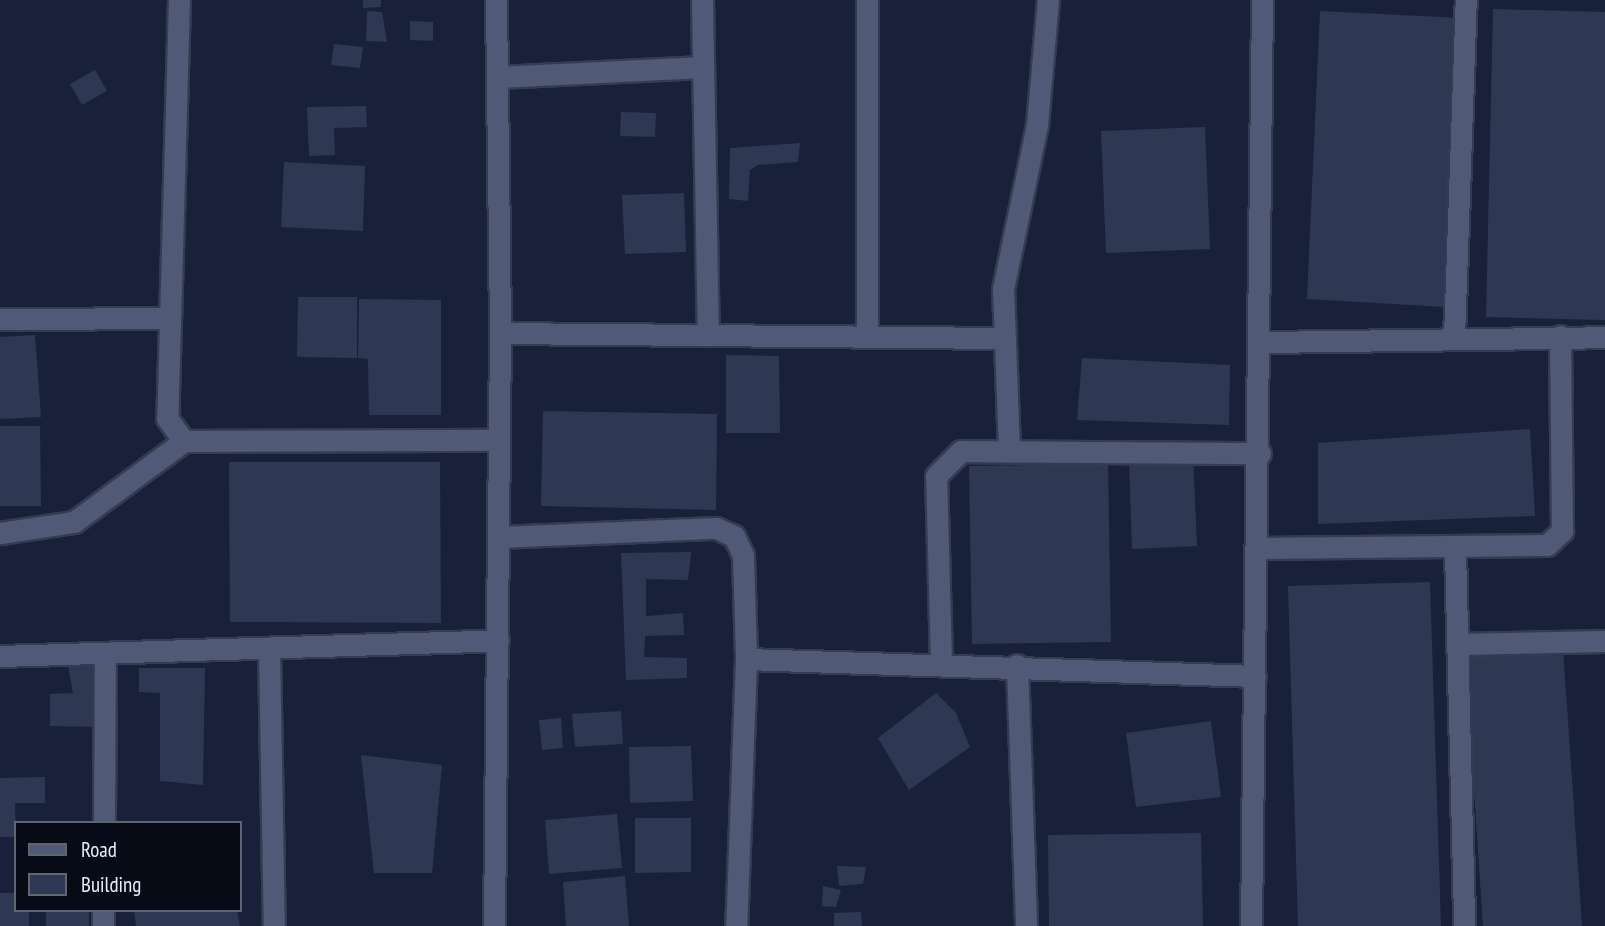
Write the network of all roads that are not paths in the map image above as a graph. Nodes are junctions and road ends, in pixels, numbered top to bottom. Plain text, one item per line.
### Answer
1 (179, 0) edge
2 (496, 0) edge
3 (702, 0) edge
4 (867, 0) edge
5 (1048, 0) edge
6 (1262, 0) edge
7 (1466, 0) edge
8 (703, 67) junction
9 (498, 77) junction
10 (169, 317) junction
11 (0, 320) edge
12 (500, 333) junction
13 (708, 335) junction
14 (1560, 336) junction
15 (867, 337) junction
16 (1454, 337) junction
17 (1605, 337) edge
18 (1005, 338) junction
19 (1263, 342) junction
20 (499, 440) junction
21 (184, 441) junction
22 (1009, 451) junction
23 (1260, 453) junction
24 (0, 533) edge
25 (498, 537) junction
26 (1257, 548) junction
27 (1455, 549) junction
28 (498, 640) junction
29 (1605, 641) edge
30 (1458, 645) junction
31 (269, 649) junction
32 (105, 653) junction
33 (0, 656) edge
34 (746, 659) junction
35 (941, 663) junction
36 (1017, 665) junction
37 (1255, 676) junction
38 (104, 821) edge
39 (275, 926) edge
40 (494, 926) edge
41 (736, 926) edge
42 (1026, 926) edge
43 (1251, 926) edge
44 (1465, 926) edge

1 - 10 street
2 - 9 street
3 - 8 street
4 - 15 street
5 - 18 street
6 - 19 street
7 - 16 street
8 - 9 street
8 - 13 street
9 - 12 street
10 - 11 street
10 - 21 street
12 - 13 street
12 - 20 street
13 - 15 street
14 - 16 street
14 - 17 street
14 - 27 street
15 - 18 street
16 - 19 street
18 - 22 street
19 - 23 street
20 - 21 street
20 - 25 street
21 - 24 street
22 - 23 street
22 - 35 street
23 - 26 street
25 - 28 street
25 - 34 street
26 - 27 street
26 - 37 street
27 - 30 street
28 - 31 street
28 - 40 street
29 - 30 street
30 - 44 street
31 - 32 street
31 - 39 street
32 - 33 street
32 - 38 street
34 - 35 street
34 - 41 street
35 - 36 street
36 - 37 street
36 - 42 street
37 - 43 street

